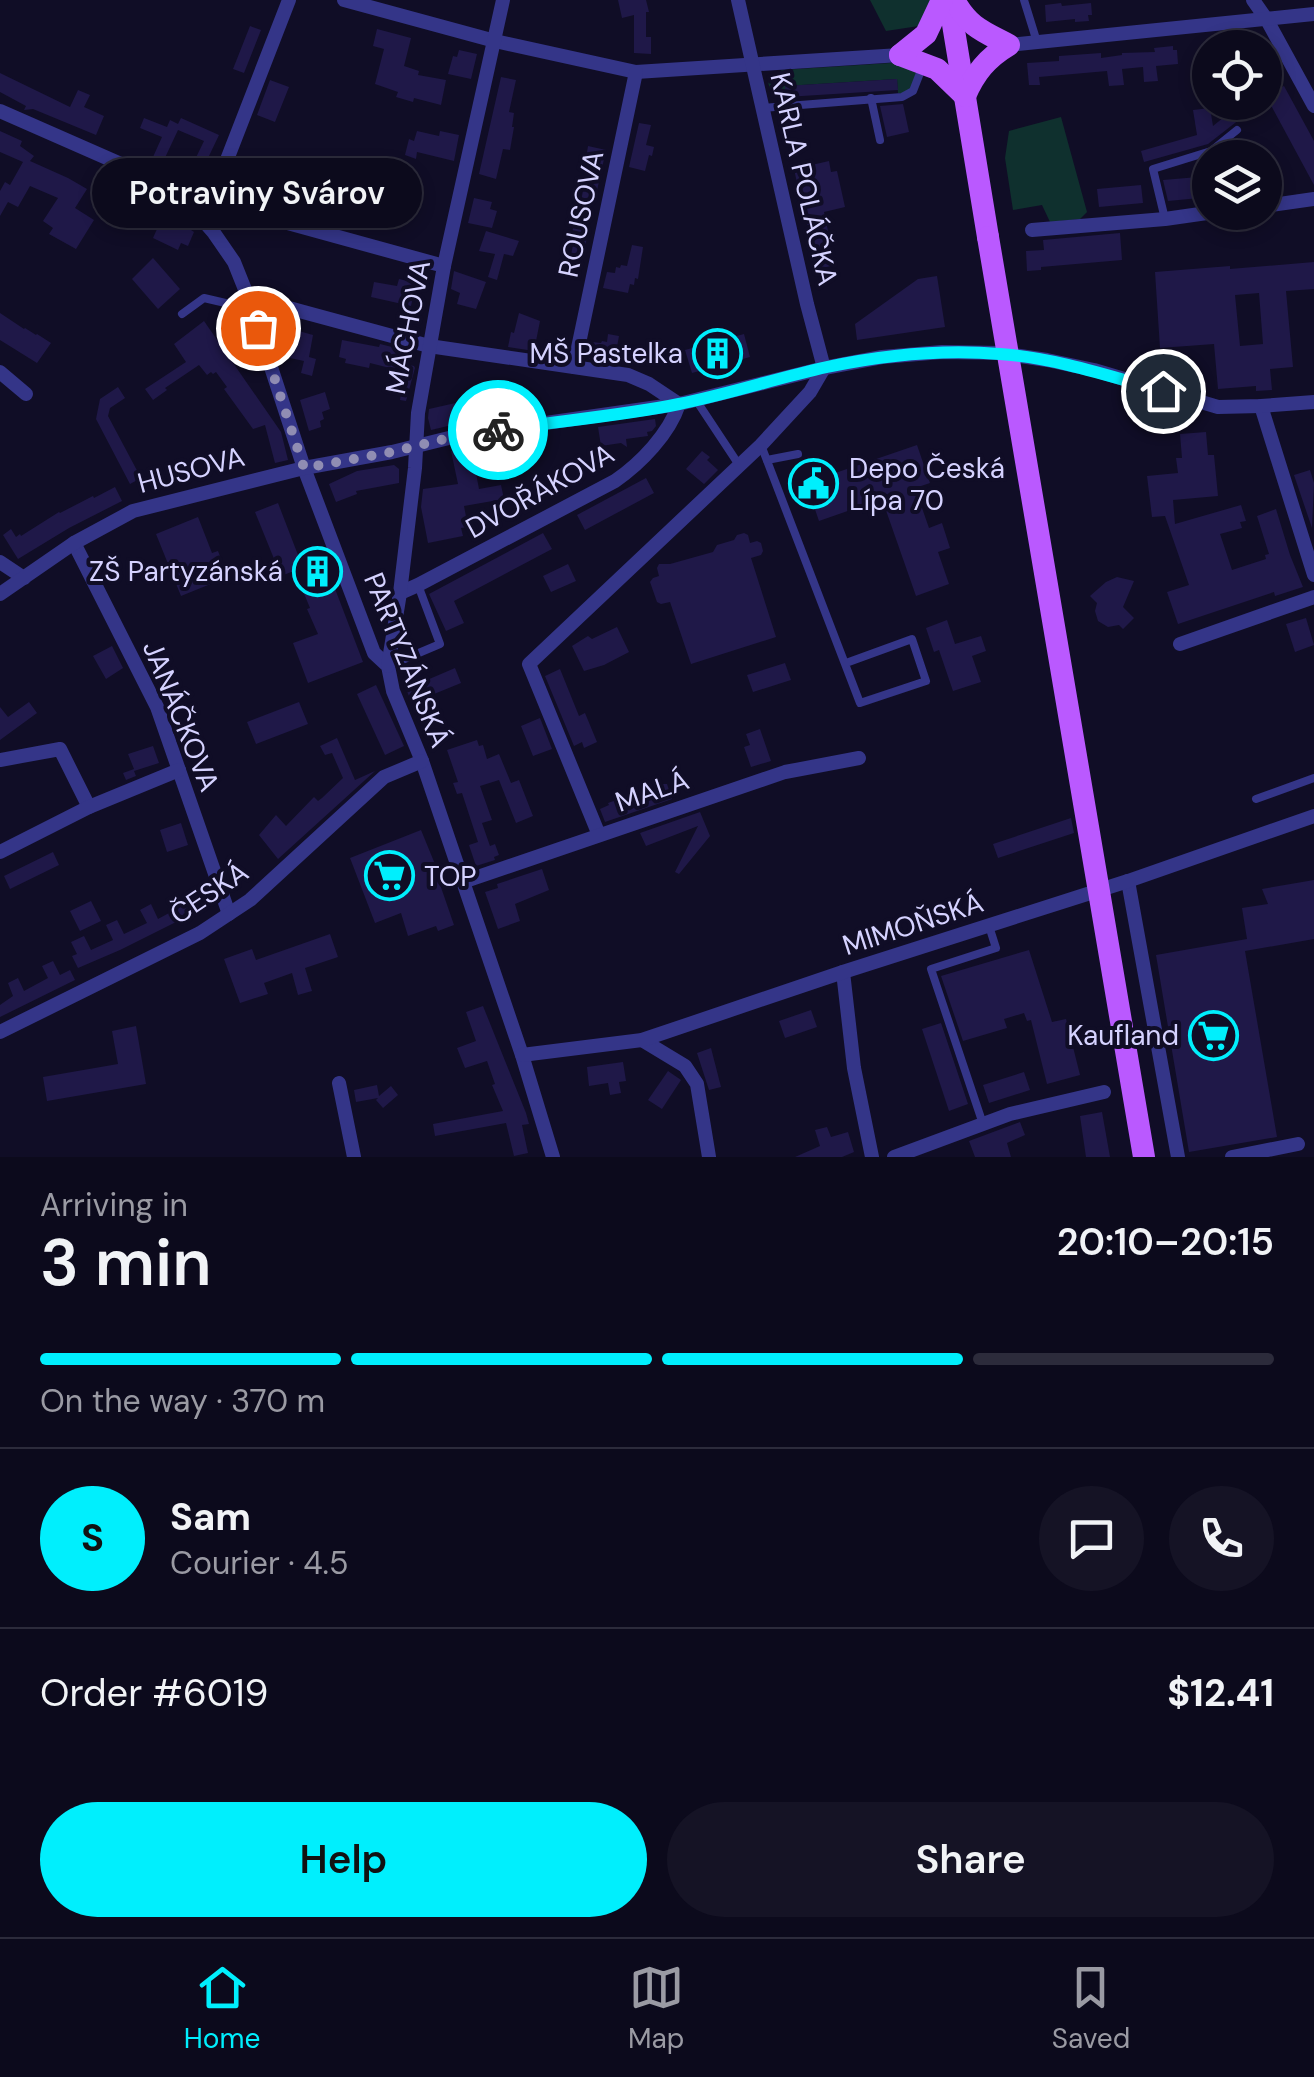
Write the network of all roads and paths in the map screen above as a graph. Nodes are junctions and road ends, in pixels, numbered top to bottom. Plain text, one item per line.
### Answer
1 (289, 0) edge
2 (344, 0) edge
3 (504, 0) edge
4 (738, 0) edge
5 (948, 0) edge
6 (1024, 0) edge
7 (1253, 0) edge
8 (1314, 14) edge
9 (1267, 20) junction
10 (494, 41) junction
11 (1037, 42) junction
12 (1009, 44) junction
13 (900, 55) junction
14 (752, 64) junction
15 (924, 64) junction
16 (636, 72) junction
17 (964, 96) junction
18 (871, 98) junction
19 (1314, 106) edge
20 (762, 108) junction
21 (0, 111) edge
22 (1237, 130) dead end
23 (880, 140) dead end
24 (1314, 199) edge
25 (1282, 204) edge
26 (230, 207) dead end
27 (195, 210) junction
28 (1192, 215) edge
29 (1165, 219) junction
30 (1032, 230) dead end
31 (444, 266) junction
32 (248, 298) junction
33 (182, 314) dead end
34 (430, 346) junction
35 (574, 367) junction
36 (824, 368) junction
37 (0, 372) edge
38 (26, 394) dead end
39 (696, 400) junction
40 (1314, 402) edge
41 (678, 404) junction
42 (1261, 406) junction
43 (761, 444) junction
44 (416, 446) junction
45 (798, 454) dead end
46 (767, 460) junction
47 (739, 466) junction
48 (304, 468) junction
49 (74, 542) junction
50 (0, 562) edge
51 (1314, 575) edge
52 (24, 578) junction
53 (418, 586) junction
54 (400, 593) junction
55 (0, 594) edge
56 (1314, 597) edge
57 (1180, 644) dead end
58 (846, 663) junction
59 (388, 666) junction
60 (859, 758) dead end
61 (0, 760) edge
62 (422, 761) junction
63 (178, 770) junction
64 (1314, 778) edge
65 (1256, 799) dead end
66 (89, 807) junction
67 (1314, 816) edge
68 (599, 835) junction
69 (0, 852) edge
70 (1128, 881) junction
71 (464, 882) junction
72 (229, 914) junction
73 (989, 926) junction
74 (843, 972) junction
75 (0, 1032) edge
76 (642, 1040) junction
77 (522, 1055) junction
78 (339, 1084) dead end
79 (1104, 1092) dead end
80 (983, 1124) junction
81 (1298, 1144) dead end
82 (354, 1157) edge
83 (553, 1157) edge
84 (709, 1157) edge
85 (872, 1157) edge
86 (894, 1157) edge
87 (1144, 1157) edge
88 (1178, 1157) edge
89 (1232, 1157) edge

1 - 27 street
2 - 10 street
3 - 10 street, MÁCHOVA
4 - 14 street, KARLA POLÁČKA
5 - 12 main road
5 - 13 main road
5 - 17 main road
6 - 11 lane
7 - 9 street
8 - 9 street
9 - 11 street
9 - 19 street
10 - 16 street
10 - 31 street, MÁCHOVA
11 - 12 street
12 - 17 main road
13 - 14 street
13 - 15 main road
14 - 16 street
14 - 20 street, KARLA POLÁČKA
15 - 17 main road
15 - 18 lane
16 - 35 street, ROUSOVA
17 - 87 main road, bridge
18 - 20 lane
18 - 23 lane
20 - 36 street, KARLA POLÁČKA
21 - 27 street, PARTYZÁNSKÁ
22 - 29 lane
24 - 25 street
26 - 31 street
27 - 32 street, PARTYZÁNSKÁ
28 - 29 street
29 - 30 street
31 - 34 street, MÁCHOVA
32 - 33 lane
32 - 34 street
32 - 48 street, PARTYZÁNSKÁ
34 - 35 street
34 - 44 street, MÁCHOVA
35 - 41 street
36 - 39 street, HUSOVA
36 - 42 street, HUSOVA
36 - 43 street
37 - 38 street
39 - 41 street, HUSOVA
39 - 47 lane
40 - 42 street, HUSOVA
41 - 44 street, HUSOVA
41 - 53 street, DVOŘÁKOVA
42 - 51 street
43 - 46 lane
43 - 47 street
44 - 48 street, HUSOVA
44 - 54 street, MÁCHOVA
45 - 46 lane
46 - 58 lane
47 - 68 street
48 - 49 street, HUSOVA
48 - 59 street, PARTYZÁNSKÁ
49 - 52 street, HUSOVA
49 - 63 street, JANÁČKOVA
50 - 52 street
52 - 55 street, HUSOVA
53 - 54 street, DVOŘÁKOVA
53 - 59 lane
54 - 59 street, MÁCHOVA
56 - 57 street
58 - 58 lane
59 - 62 street, PARTYZÁNSKÁ
60 - 68 street, MALÁ
61 - 66 street
62 - 71 street, PARTYZÁNSKÁ
62 - 72 street, ČESKÁ
63 - 66 street
63 - 72 street, JANÁČKOVA
64 - 65 lane
66 - 69 street
67 - 70 street, MIMOŇSKÁ
68 - 71 street, MALÁ
70 - 73 street, MIMOŇSKÁ
70 - 88 street
71 - 77 street, PARTYZÁNSKÁ
72 - 75 street, ČESKÁ
73 - 74 street, MIMOŇSKÁ
73 - 80 lane
74 - 76 street, MIMOŇSKÁ
74 - 85 street
76 - 77 street, MIMOŇSKÁ
76 - 84 street
77 - 83 street, PARTYZÁNSKÁ
78 - 82 street
79 - 80 street
80 - 86 street
81 - 89 street

